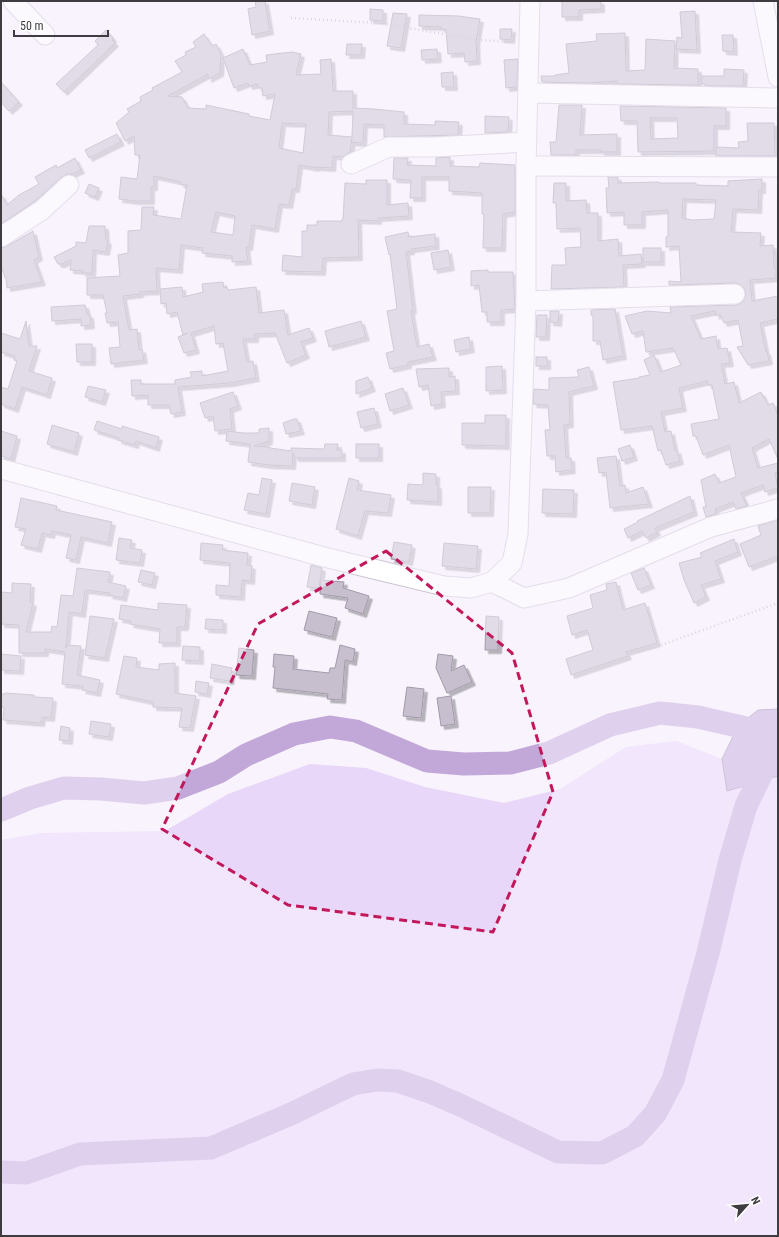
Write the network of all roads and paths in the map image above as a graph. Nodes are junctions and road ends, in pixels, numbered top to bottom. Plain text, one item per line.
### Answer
1 (13, 1) edge
2 (530, 1) edge
3 (763, 1) edge
4 (291, 18) dead end
5 (45, 35) dead end
6 (529, 42) junction
7 (778, 77) edge
8 (528, 93) junction
9 (778, 98) edge
10 (527, 142) junction
11 (351, 164) dead end
12 (526, 166) junction
13 (778, 167) edge
14 (69, 185) dead end
15 (1, 237) edge
16 (735, 294) dead end
17 (526, 301) junction
18 (1, 470) edge
19 (778, 509) edge
20 (492, 582) junction
21 (778, 604) edge
22 (650, 649) dead end

1 - 5 street
2 - 6 street
3 - 7 street
4 - 6 path
6 - 8 street
8 - 9 street
8 - 10 street
10 - 11 street
10 - 12 street
12 - 13 street
12 - 17 street
14 - 15 street
16 - 17 street
17 - 20 street
18 - 20 street
19 - 20 street
21 - 22 path

